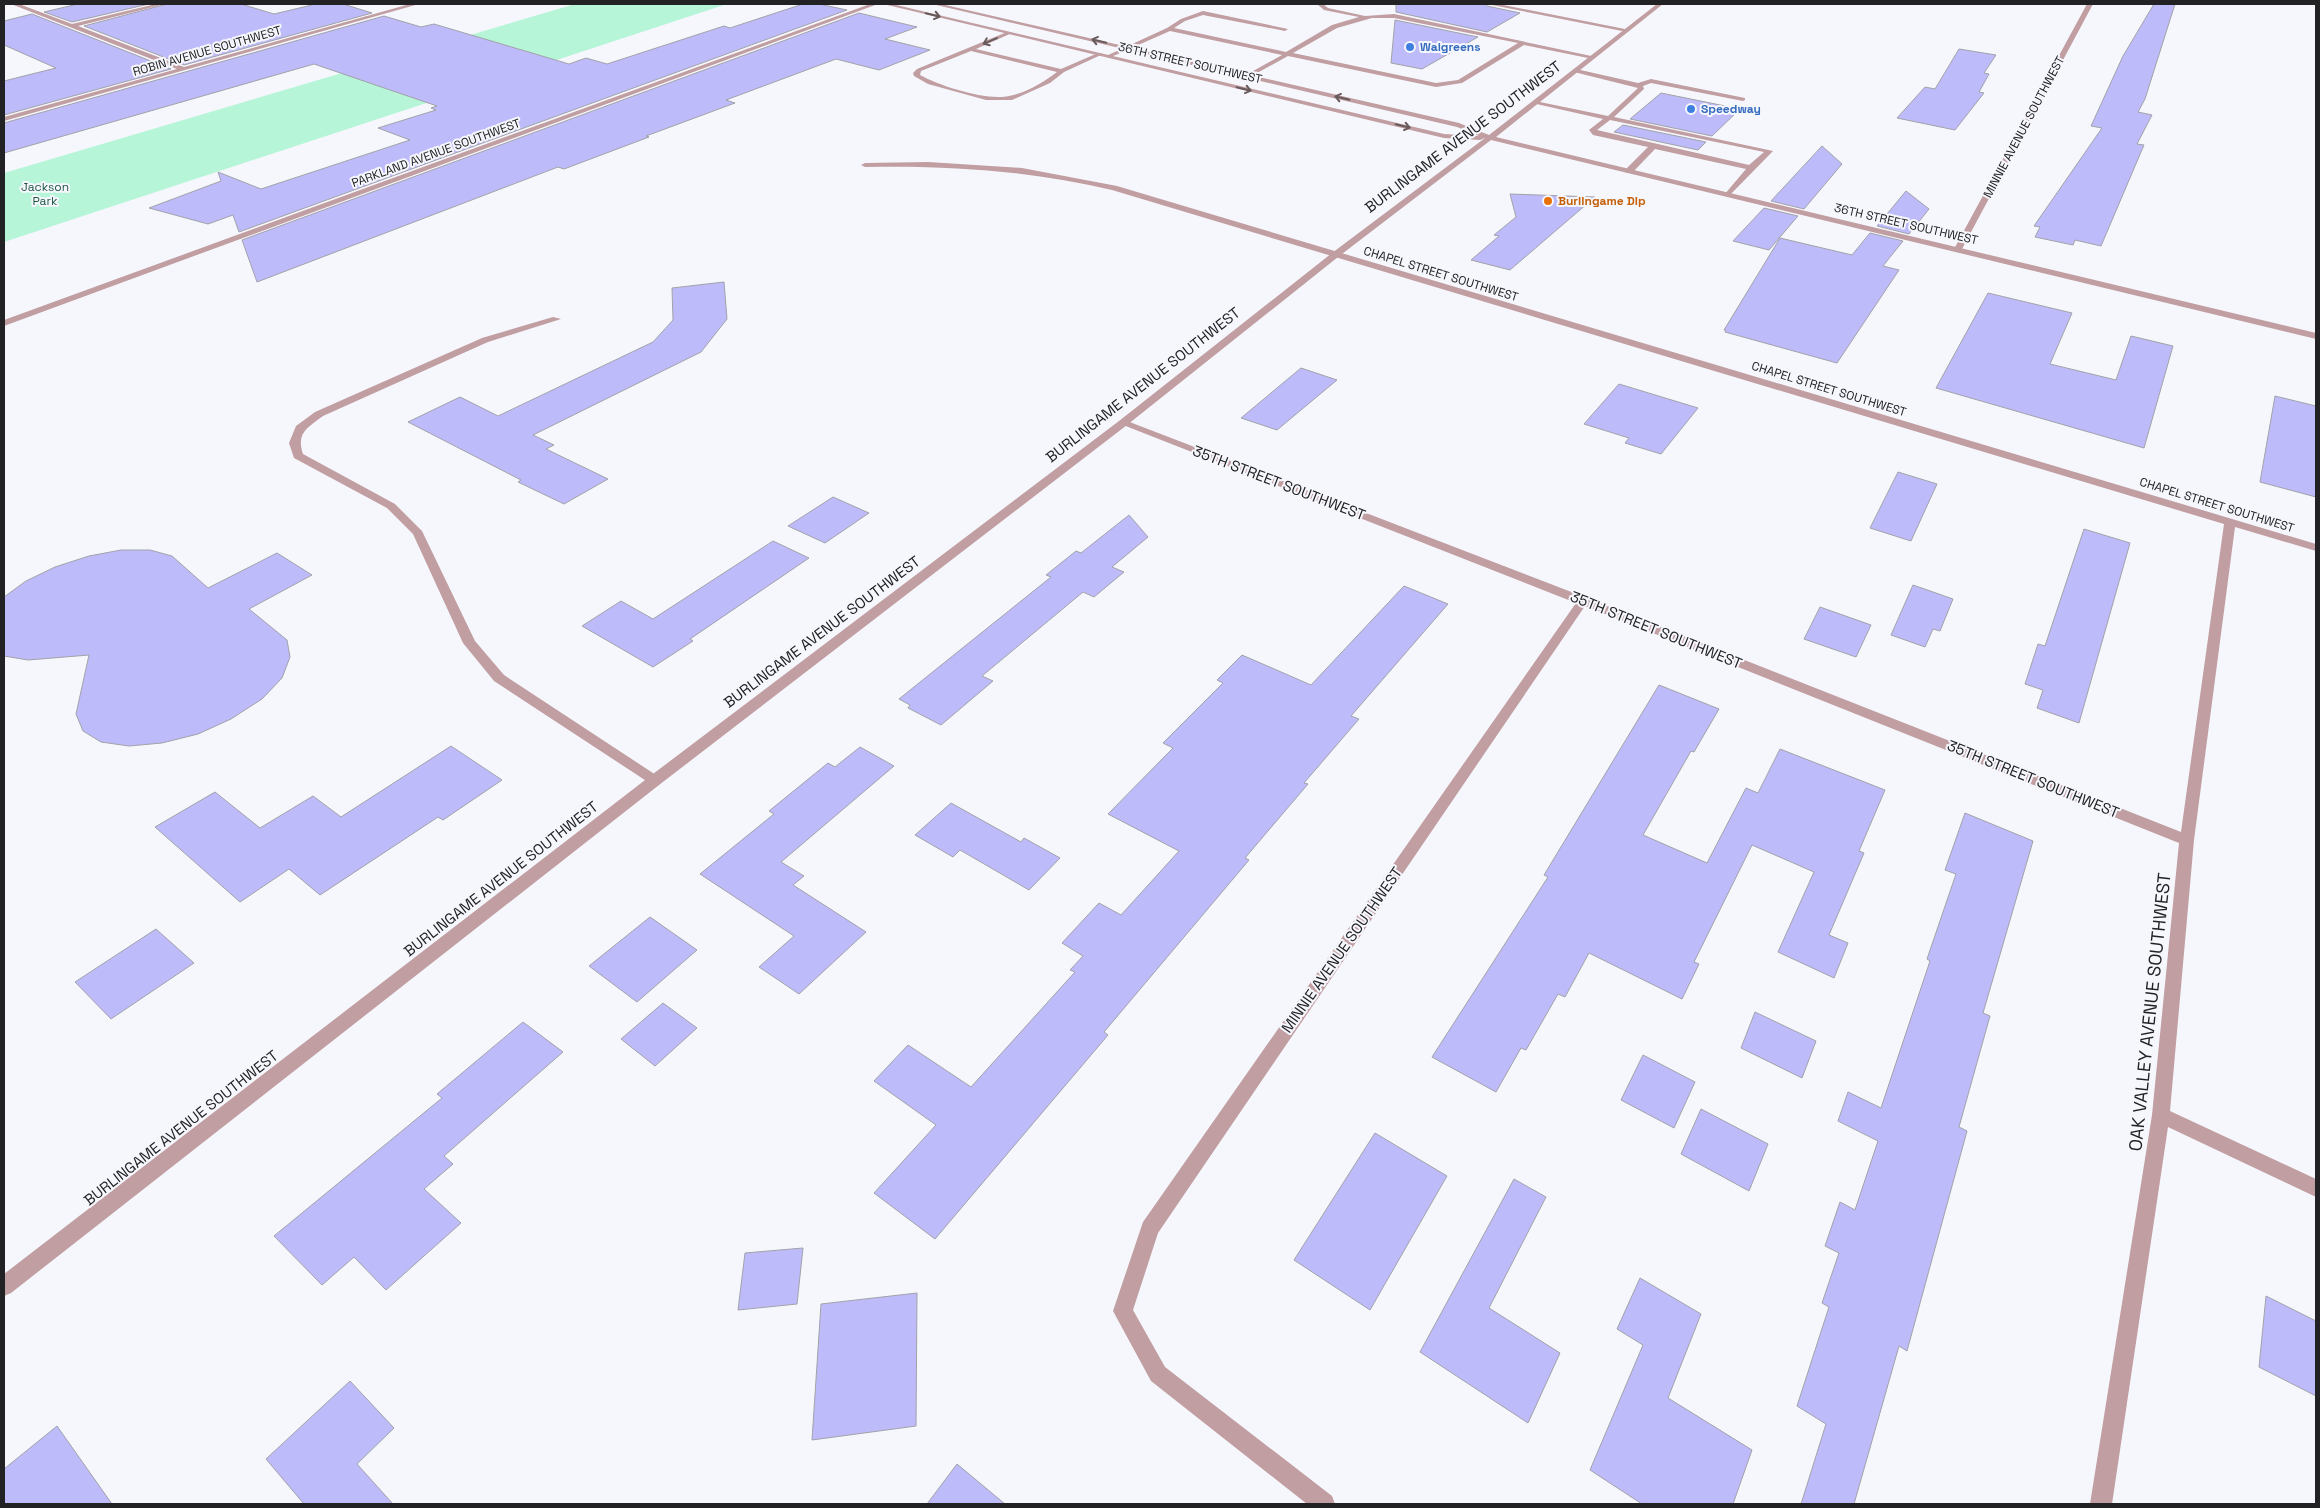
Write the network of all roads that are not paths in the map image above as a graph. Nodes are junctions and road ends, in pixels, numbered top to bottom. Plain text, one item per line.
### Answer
1 (14, 4) edge
2 (162, 4) edge
3 (416, 4) edge
4 (875, 4) edge
5 (886, 4) edge
6 (935, 4) edge
7 (1320, 4) edge
8 (1490, 4) edge
9 (1660, 4) edge
10 (2090, 4) edge
11 (1362, 16) junction
12 (71, 26) junction
13 (1169, 29) junction
14 (1285, 29) dead end
15 (1627, 30) junction
16 (1009, 33) junction
17 (1523, 42) junction
18 (1128, 48) junction
19 (970, 49) junction
20 (1100, 54) junction
21 (1285, 54) junction
22 (1109, 56) junction
23 (1593, 57) junction
24 (1152, 66) junction
25 (184, 69) junction
26 (1062, 71) junction
27 (1576, 71) junction
28 (1248, 76) junction
29 (1638, 85) junction
30 (1744, 99) dead end
31 (1535, 103) junction
32 (1609, 118) junction
33 (4, 119) edge
34 (1490, 138) junction
35 (1653, 146) junction
36 (866, 165) dead end
37 (1751, 168) junction
38 (1629, 171) junction
39 (1728, 195) junction
40 (1958, 250) junction
41 (1335, 255) junction
42 (556, 319) dead end
43 (4, 323) edge
44 (2316, 336) edge
45 (1123, 423) junction
46 (2230, 522) junction
47 (2316, 548) edge
48 (1583, 601) junction
49 (654, 781) junction
50 (2188, 840) junction
51 (2161, 1115) junction
52 (2316, 1188) edge
53 (4, 1286) edge
54 (1324, 1504) edge
55 (2101, 1504) edge

1 - 12 street
2 - 12 street
3 - 25 street, ROBIN AVENUE SOUTHWEST
4 - 43 street, PARKLAND AVENUE SOUTHWEST
5 -> 16 street, 36TH STREET SOUTHWEST
18 -> 6 street, 36TH STREET SOUTHWEST
7 - 11 street
8 - 15 street
9 - 15 street, BURLINGAME AVENUE SOUTHWEST
10 - 40 street, MINNIE AVENUE SOUTHWEST
11 - 17 street
11 - 21 street
12 - 25 street
13 - 14 street
13 - 18 street
13 - 21 street
15 - 23 street, BURLINGAME AVENUE SOUTHWEST
16 -> 19 street
16 - 20 street, 36TH STREET SOUTHWEST
17 - 21 street
17 - 23 street
18 - 22 street
18 - 28 street, 36TH STREET SOUTHWEST
19 - 26 street
19 - 26 street
20 - 22 street, 36TH STREET SOUTHWEST
20 - 26 street
21 - 28 street
22 - 24 street, 36TH STREET SOUTHWEST
23 - 27 street, BURLINGAME AVENUE SOUTHWEST
24 - 28 street
24 -> 34 street, 36TH STREET SOUTHWEST
25 - 33 street, ROBIN AVENUE SOUTHWEST
27 - 29 street
27 - 31 street, BURLINGAME AVENUE SOUTHWEST
34 -> 28 street, 36TH STREET SOUTHWEST
29 - 30 street
29 - 32 street
31 - 32 street
31 - 34 street, BURLINGAME AVENUE SOUTHWEST
32 - 35 street
32 - 37 street
34 - 38 street, 36TH STREET SOUTHWEST
34 - 41 street, BURLINGAME AVENUE SOUTHWEST
35 - 37 street
35 - 38 street
36 - 41 street, CHAPEL STREET SOUTHWEST
37 - 39 street
38 - 39 street, 36TH STREET SOUTHWEST
39 - 40 street, 36TH STREET SOUTHWEST
40 - 44 street, 36TH STREET SOUTHWEST
41 - 45 street, BURLINGAME AVENUE SOUTHWEST
41 - 46 street, CHAPEL STREET SOUTHWEST
42 - 49 street
45 - 48 street, 35TH STREET SOUTHWEST
45 - 49 street, BURLINGAME AVENUE SOUTHWEST
46 - 47 street, CHAPEL STREET SOUTHWEST
46 - 50 street, OAK VALLEY AVENUE SOUTHWEST
48 - 50 street, 35TH STREET SOUTHWEST
48 - 54 street, MINNIE AVENUE SOUTHWEST
49 - 53 street, BURLINGAME AVENUE SOUTHWEST
50 - 51 street, OAK VALLEY AVENUE SOUTHWEST
51 - 52 street
51 - 55 street, OAK VALLEY AVENUE SOUTHWEST

